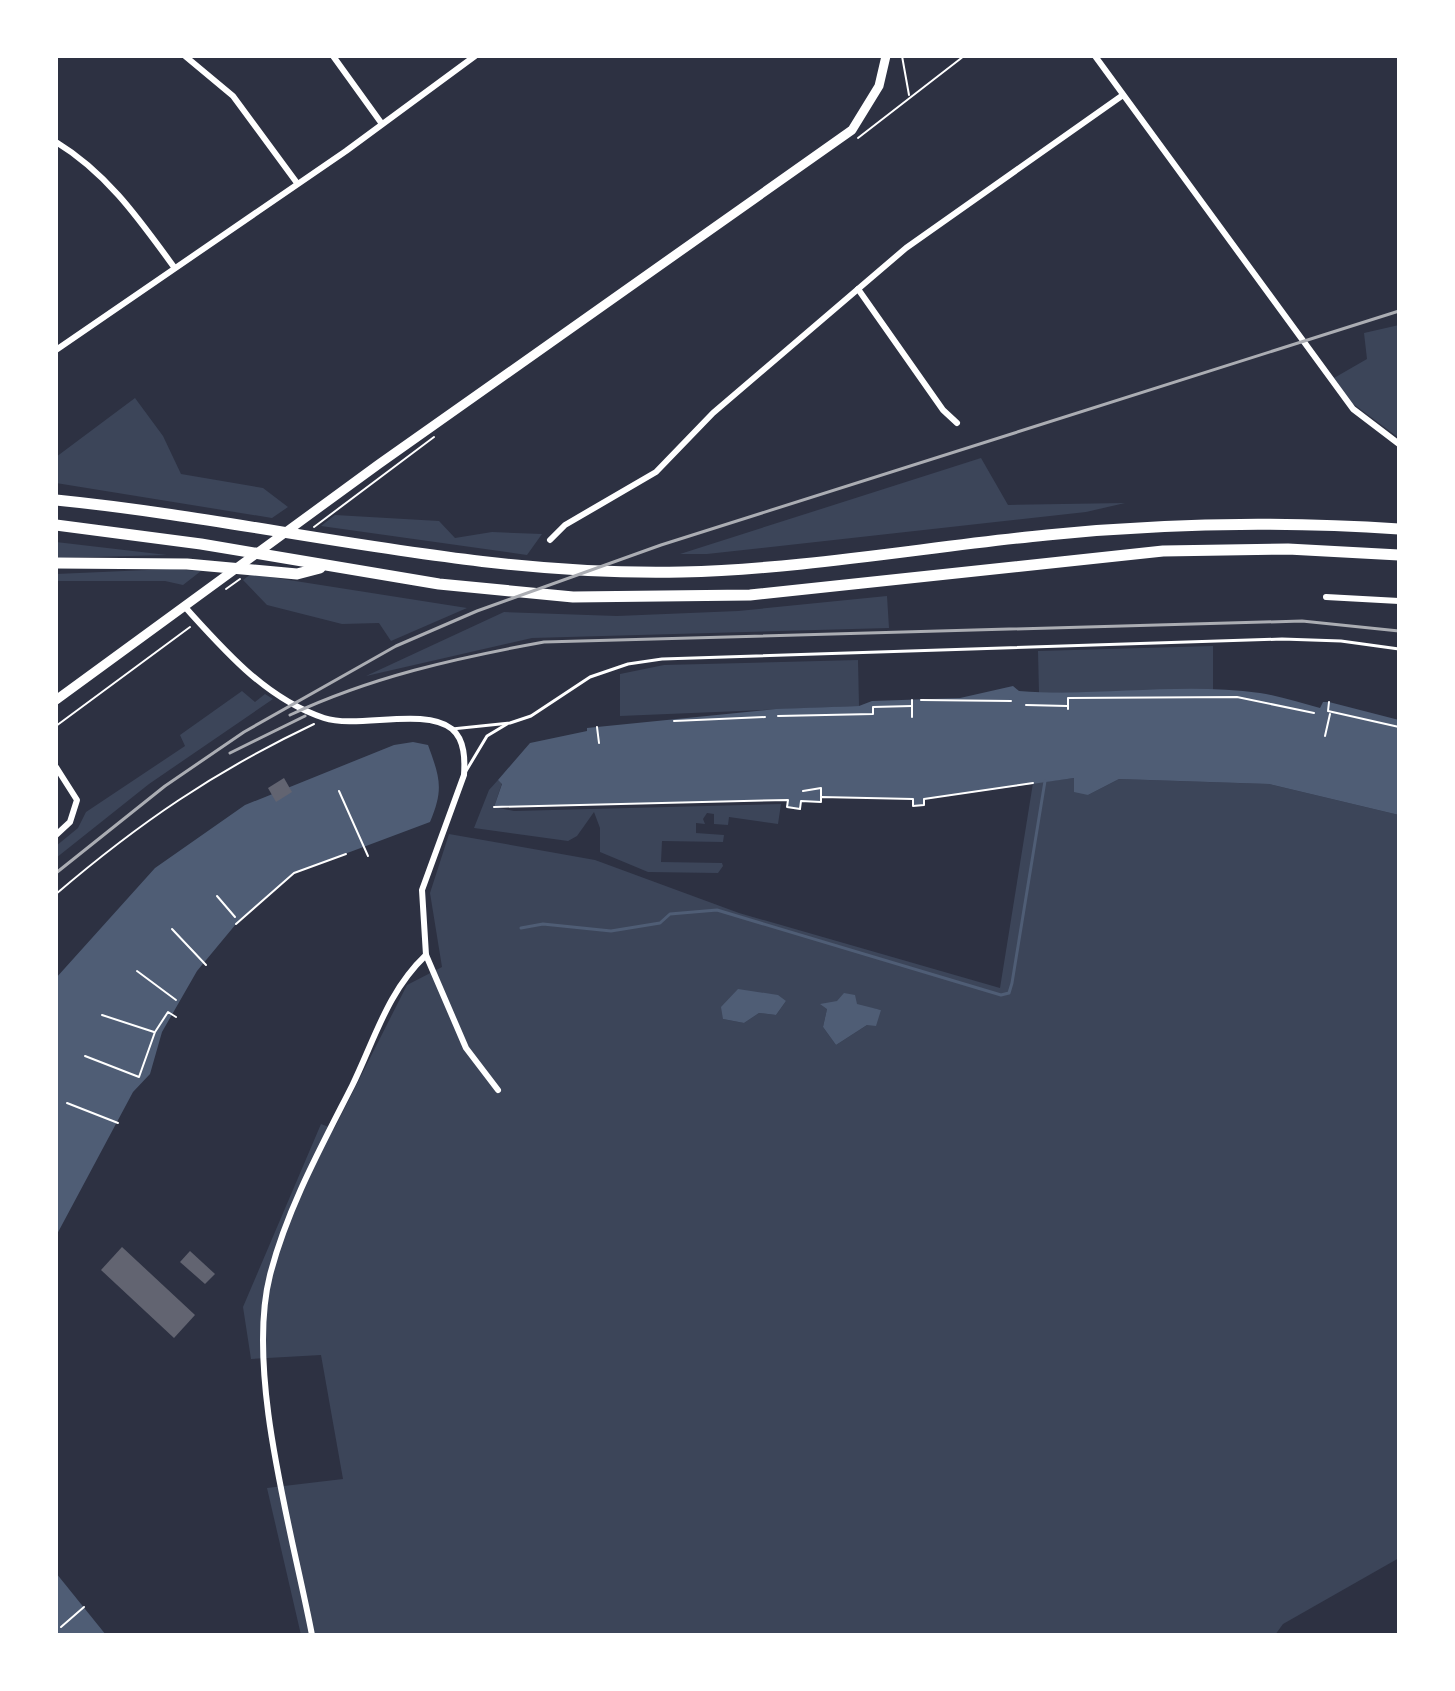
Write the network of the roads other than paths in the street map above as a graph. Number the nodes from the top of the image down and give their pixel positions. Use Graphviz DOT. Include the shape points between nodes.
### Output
graph roads {
  1 [pos="185,56"];
  2 [pos="333,56"];
  3 [pos="475,56"];
  4 [pos="886,56"];
  5 [pos="1095,56"];
  6 [pos="1123,95"];
  7 [pos="382,124"];
  8 [pos="56,142"];
  9 [pos="297,183"];
  10 [pos="174,267"];
  11 [pos="858,289"];
  12 [pos="56,350"];
  13 [pos="957,423"];
  14 [pos="1399,444"];
  15 [pos="56,500"];
  16 [pos="56,525"];
  17 [pos="1399,529"];
  18 [pos="550,540"];
  19 [pos="1399,555"];
  20 [pos="56,563"];
  21 [pos="325,567"];
  22 [pos="1326,597"];
  23 [pos="1399,601"];
  24 [pos="185,607"];
  25 [pos="1399,649"];
  26 [pos="56,700"];
  27 [pos="510,723"];
  28 [pos="452,729"];
  29 [pos="56,767"];
  30 [pos="464,775"];
  31 [pos="56,835"];
  32 [pos="426,955"];
  33 [pos="498,1090"];
  34 [pos="312,1635"];
  1 -- 9 [label="street" via="233,96"];
  2 -- 7 [label="street"];
  3 -- 7 [label="street"];
  4 -- 24 [label="main road" via="879,86 852,130"];
  5 -- 6 [label="street"];
  6 -- 11 [label="street" via="906,248"];
  6 -- 14 [label="street" via="1353,409"];
  7 -- 9 [label="street"];
  8 -- 10 [label="street" via="117,192"];
  9 -- 10 [label="street"];
  10 -- 12 [label="street"];
  11 -- 13 [label="street"];
  11 -- 18 [label="street" via="713,413 656,472 565,525"];
  15 -- 17 [label="highway" via="577,573 843,561 1158,526"];
  16 -- 21 [label="highway"];
  19 -- 21 [label="highway" via="1288,549 1163,551 686,598 515,593"];
  20 -- 21 [label="highway" via="187,564 297,574"];
  22 -- 23 [label="street"];
  24 -- 26 [label="main road"];
  24 -- 28 [label="street" via="242,669 324,718 431,721"];
  25 -- 27 [label="lane" via="1282,639 662,659 590,677 531,716"];
  27 -- 28 [label="lane"];
  27 -- 30 [label="lane" via="487,736"];
  28 -- 30 [label="street" via="462,746"];
  29 -- 31 [label="street" via="77,800 70,822"];
  30 -- 32 [label="street" via="422,890"];
  32 -- 33 [label="street" via="466,1048"];
  32 -- 34 [label="street" via="392,995 306,1176 270,1276 264,1321 267,1416"];
}
